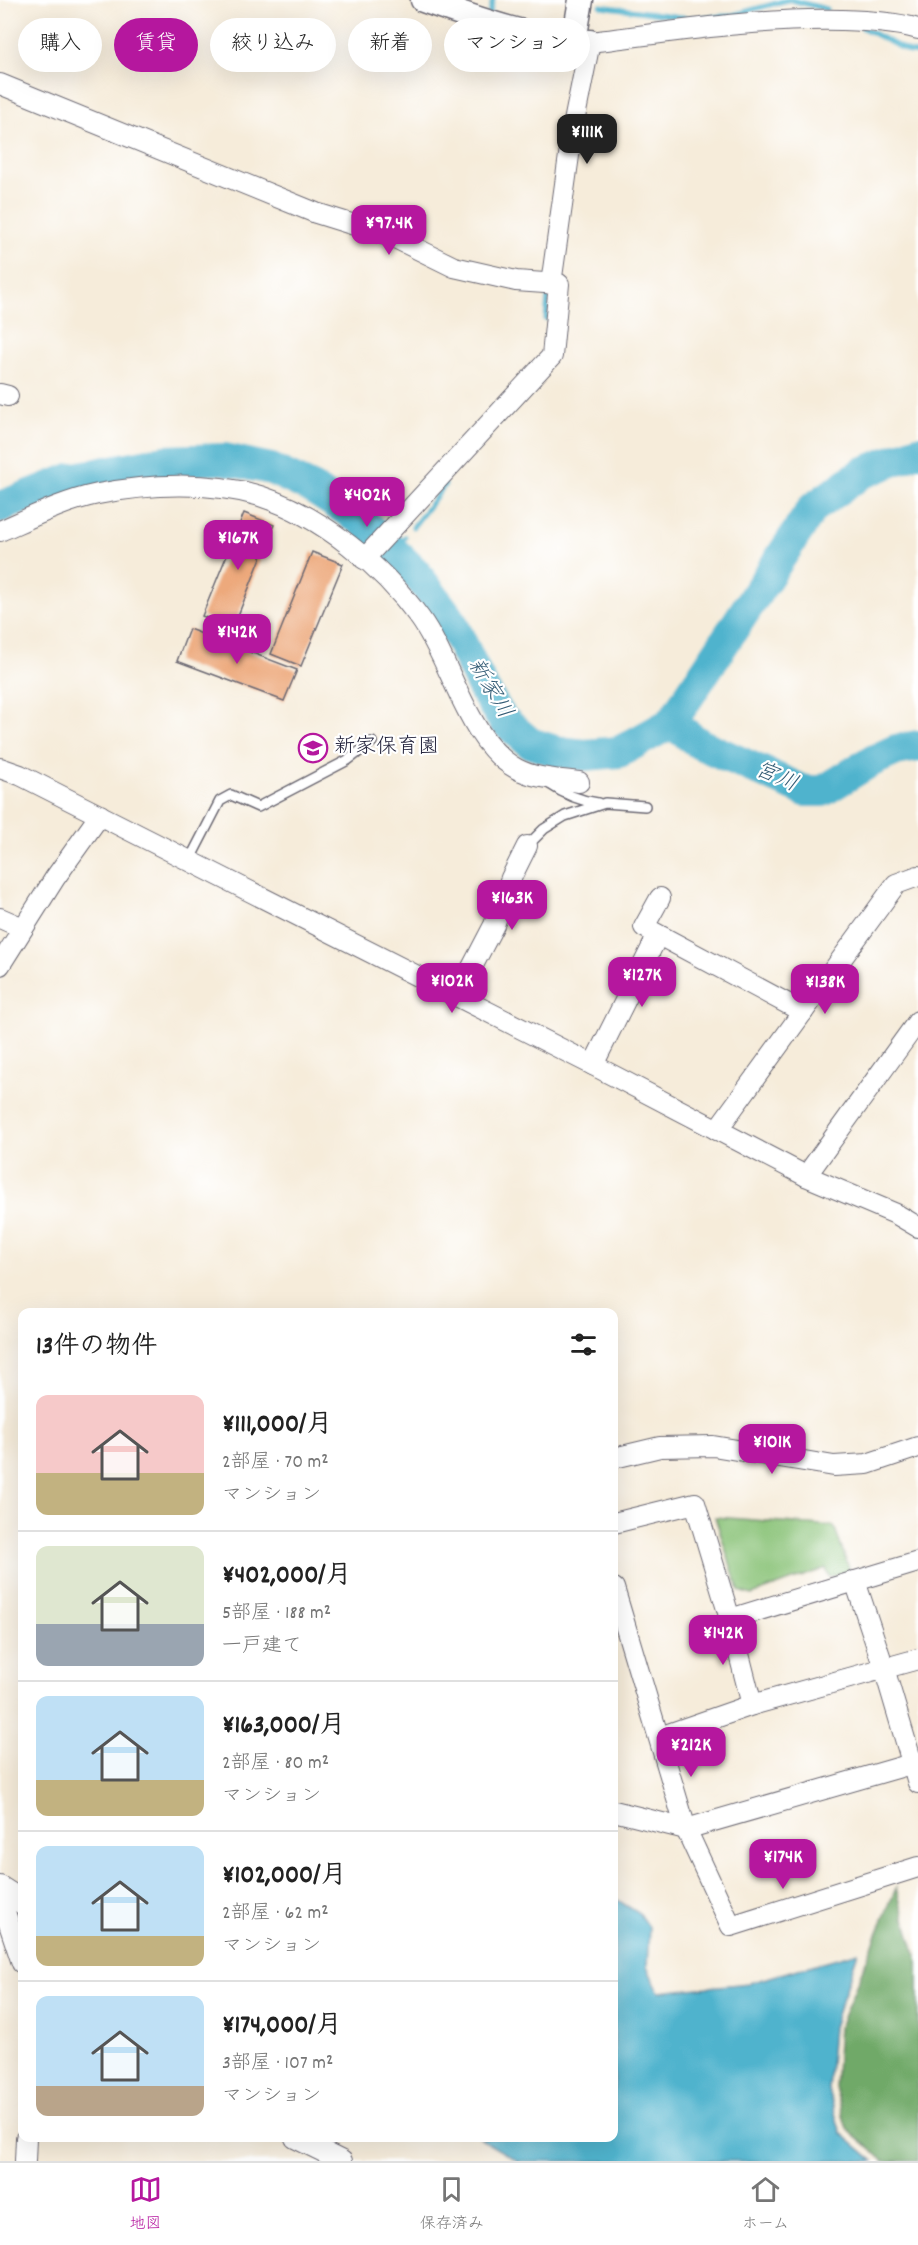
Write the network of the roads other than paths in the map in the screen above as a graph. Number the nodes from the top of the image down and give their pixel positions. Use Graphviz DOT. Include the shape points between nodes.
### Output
graph roads {
  1 [pos="423,0"];
  2 [pos="581,0"];
  3 [pos="477,18"];
  4 [pos="581,18"];
  5 [pos="918,29"];
  6 [pos="590,40"];
  7 [pos="579,72"];
  8 [pos="0,84"];
  9 [pos="551,284"];
  10 [pos="0,531"];
  11 [pos="364,559"];
  12 [pos="372,742"];
  13 [pos="0,768"];
  14 [pos="539,776"];
  15 [pos="579,782"];
  16 [pos="605,803"];
  17 [pos="645,806"];
  18 [pos="100,815"];
  19 [pos="527,846"];
  20 [pos="189,861"];
  21 [pos="918,876"];
  22 [pos="660,898"];
  23 [pos="0,918"];
  24 [pos="23,928"];
  25 [pos="658,935"];
  26 [pos="0,964"];
  27 [pos="457,996"];
  28 [pos="804,1012"];
  29 [pos="918,1021"];
  30 [pos="593,1065"];
  31 [pos="717,1130"];
  32 [pos="806,1176"];
  33 [pos="918,1227"];
  34 [pos="918,1447"];
  35 [pos="618,1457"];
  36 [pos="618,1522"];
  37 [pos="918,1562"];
  38 [pos="855,1581"];
  39 [pos="618,1601"];
  40 [pos="730,1619"];
  41 [pos="918,1659"];
  42 [pos="884,1668"];
  43 [pos="752,1705"];
  44 [pos="660,1737"];
  45 [pos="916,1770"];
  46 [pos="618,1812"];
  47 [pos="686,1829"];
  48 [pos="918,1867"];
  49 [pos="0,1887"];
  50 [pos="0,1897"];
  51 [pos="18,1900"];
  52 [pos="18,1952"];
  53 [pos="26,2142"];
  54 [pos="303,2142"];
  55 [pos="25,2161"];
  56 [pos="342,2161"];
  1 -- 3 [label="street"];
  2 -- 4 [label="street"];
  5 -- 6 [label="street" via="863,21 806,19"];
  7 -- 9 [label="street"];
  8 -- 9 [label="street" via="316,213 393,237 454,267 516,282"];
  9 -- 11 [label="street" via="559,284 552,356"];
  10 -- 11 [label="street" via="97,494 158,487 217,487 260,496 303,515"];
  11 -- 14 [label="street" via="421,619 472,721 497,753 517,769"];
  12 -- 20 [label="lane" via="348,760 258,807 231,795 220,801"];
  13 -- 18 [label="street"];
  14 -- 15 [label="street"];
  14 -- 16 [label="lane" via="564,794 584,802"];
  16 -- 17 [label="lane"];
  16 -- 19 [label="lane" via="565,816"];
  18 -- 20 [label="street"];
  18 -- 24 [label="street"];
  19 -- 27 [label="street" via="494,925"];
  20 -- 27 [label="street"];
  21 -- 28 [label="street" via="896,884"];
  22 -- 25 [label="street" via="644,927"];
  23 -- 24 [label="street"];
  24 -- 26 [label="street"];
  25 -- 28 [label="street"];
  25 -- 30 [label="street"];
  27 -- 30 [label="street"];
  28 -- 31 [label="street"];
  29 -- 32 [label="street"];
  30 -- 31 [label="street"];
  31 -- 32 [label="street"];
  32 -- 33 [label="street"];
  34 -- 35 [label="street" via="867,1464 834,1467 713,1446 660,1446"];
  36 -- 40 [label="street" via="695,1503"];
  37 -- 38 [label="street"];
  38 -- 40 [label="street"];
  38 -- 42 [label="street"];
  39 -- 44 [label="street"];
  40 -- 43 [label="street"];
  41 -- 42 [label="street"];
  42 -- 43 [label="street"];
  42 -- 45 [label="street"];
  43 -- 44 [label="street"];
  44 -- 47 [label="street"];
  45 -- 47 [label="street"];
  46 -- 47 [label="street"];
  47 -- 48 [label="street" via="731,1926"];
  49 -- 51 [label="street"];
  50 -- 52 [label="street"];
  53 -- 55 [label="street"];
  54 -- 56 [label="street"];
}
